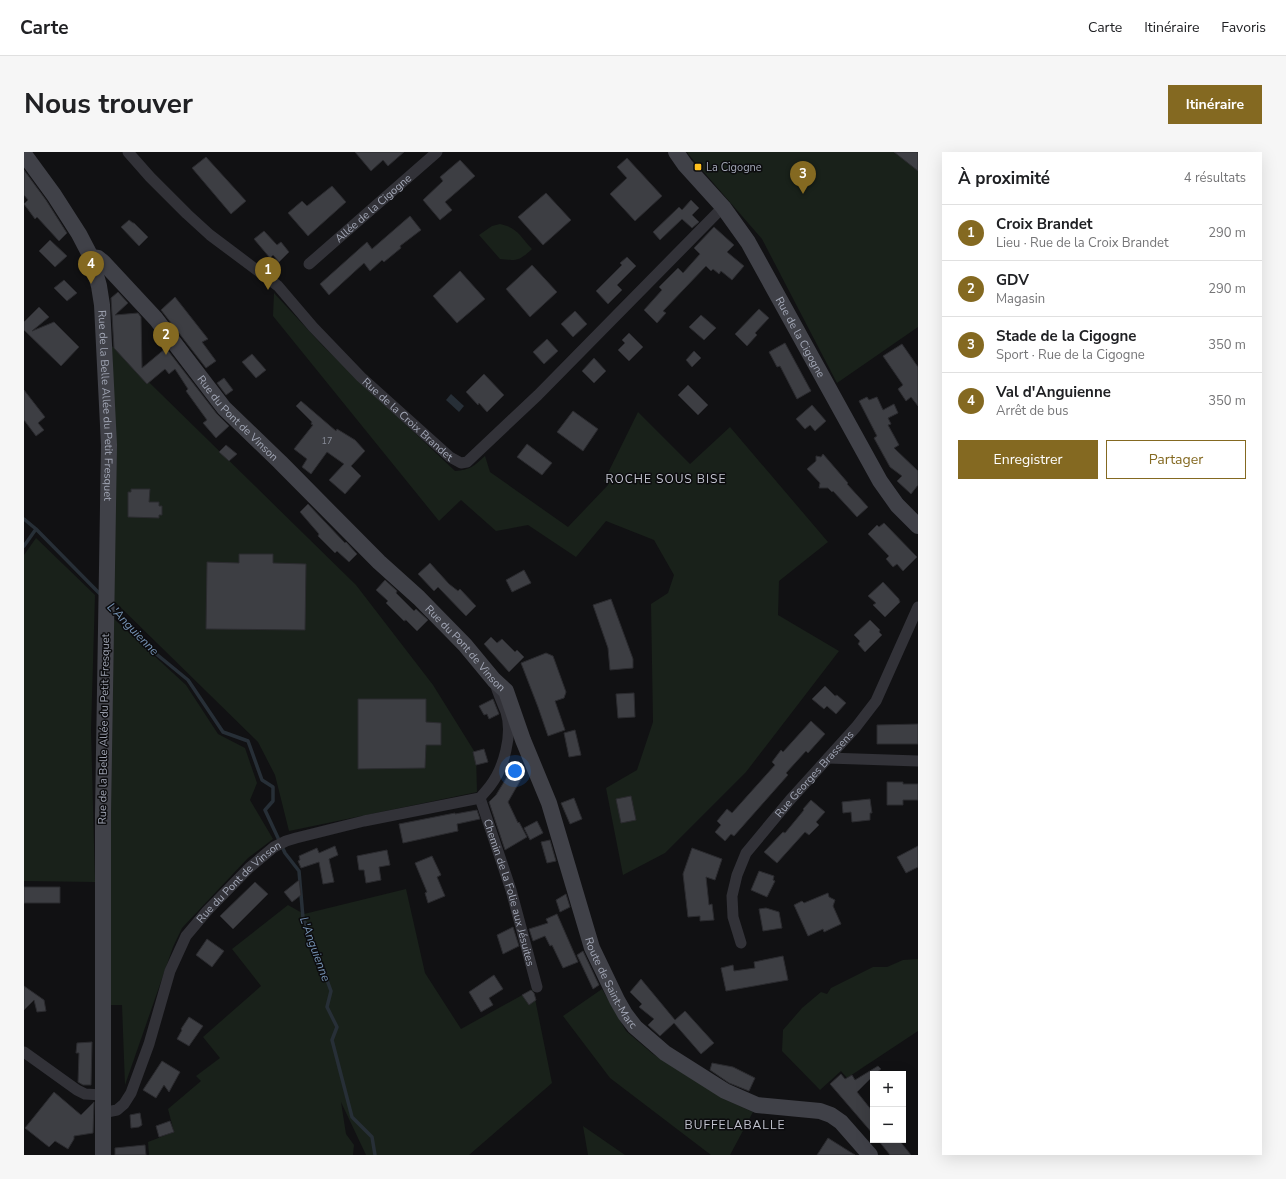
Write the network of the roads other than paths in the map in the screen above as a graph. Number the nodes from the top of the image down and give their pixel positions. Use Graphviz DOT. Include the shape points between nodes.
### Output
graph roads {
  1 [pos="128,152"];
  2 [pos="437,152"];
  3 [pos="676,152"];
  4 [pos="24,154"];
  5 [pos="723,207"];
  6 [pos="90,257"];
  7 [pos="309,264"];
  8 [pos="918,526"];
  9 [pos="918,607"];
  10 [pos="494,680"];
  11 [pos="828,758"];
  12 [pos="918,761"];
  13 [pos="480,798"];
  14 [pos="741,943"];
  15 [pos="537,987"];
  16 [pos="24,1052"];
  17 [pos="102,1096"];
  18 [pos="102,1113"];
  19 [pos="103,1155"];
  20 [pos="870,1155"];
  1 -- 5 [label="street, Rue de la Croix Brandet" via="187,214 210,235 278,286 313,328 361,376 450,457 461,463 467,462 538,395"];
  2 -- 7 [label="street, Allée de la Cigogne"];
  3 -- 5 [label="street, Rue de la Cigogne"];
  4 -- 6 [label="street, Rue de la Belle Allée du Petit Fresquet" via="79,234"];
  5 -- 8 [label="street, Rue de la Cigogne" via="748,242 880,481 897,505"];
  6 -- 10 [label="street, Rue du Pont de Vinson" via="104,262 156,319 224,408 379,562 419,598 465,645"];
  6 -- 17 [label="street, Rue de la Belle Allée du Petit Fresquet" via="102,305 108,445"];
  9 -- 11 [label="street, Rue Georges Brassens" via="876,701"];
  10 -- 13 [label="street, Rue du Pont de Vinson" via="506,713 508,738 503,762 491,785"];
  10 -- 20 [label="street, Route de Saint-Marc" via="506,690 548,803 592,948 625,1014 665,1053 726,1091 757,1105 820,1111 831,1115 841,1122"];
  11 -- 12 [label="street"];
  11 -- 14 [label="street, Rue Georges Brassens" via="746,853 732,896 733,917"];
  13 -- 15 [label="street, Chemin de la Folie aux Jésuites" via="511,890"];
  13 -- 18 [label="street, Rue du Pont de Vinson" via="364,822 286,841 274,847 249,868 186,936 170,971 149,1044 131,1093 117,1110"];
  16 -- 17 [label="street" via="77,1090 85,1094"];
  17 -- 18 [label="street, Rue de la Belle Allée du Petit Fresquet"];
  18 -- 19 [label="street, Rue de la Belle Allée du Petit Fresquet"];
}
